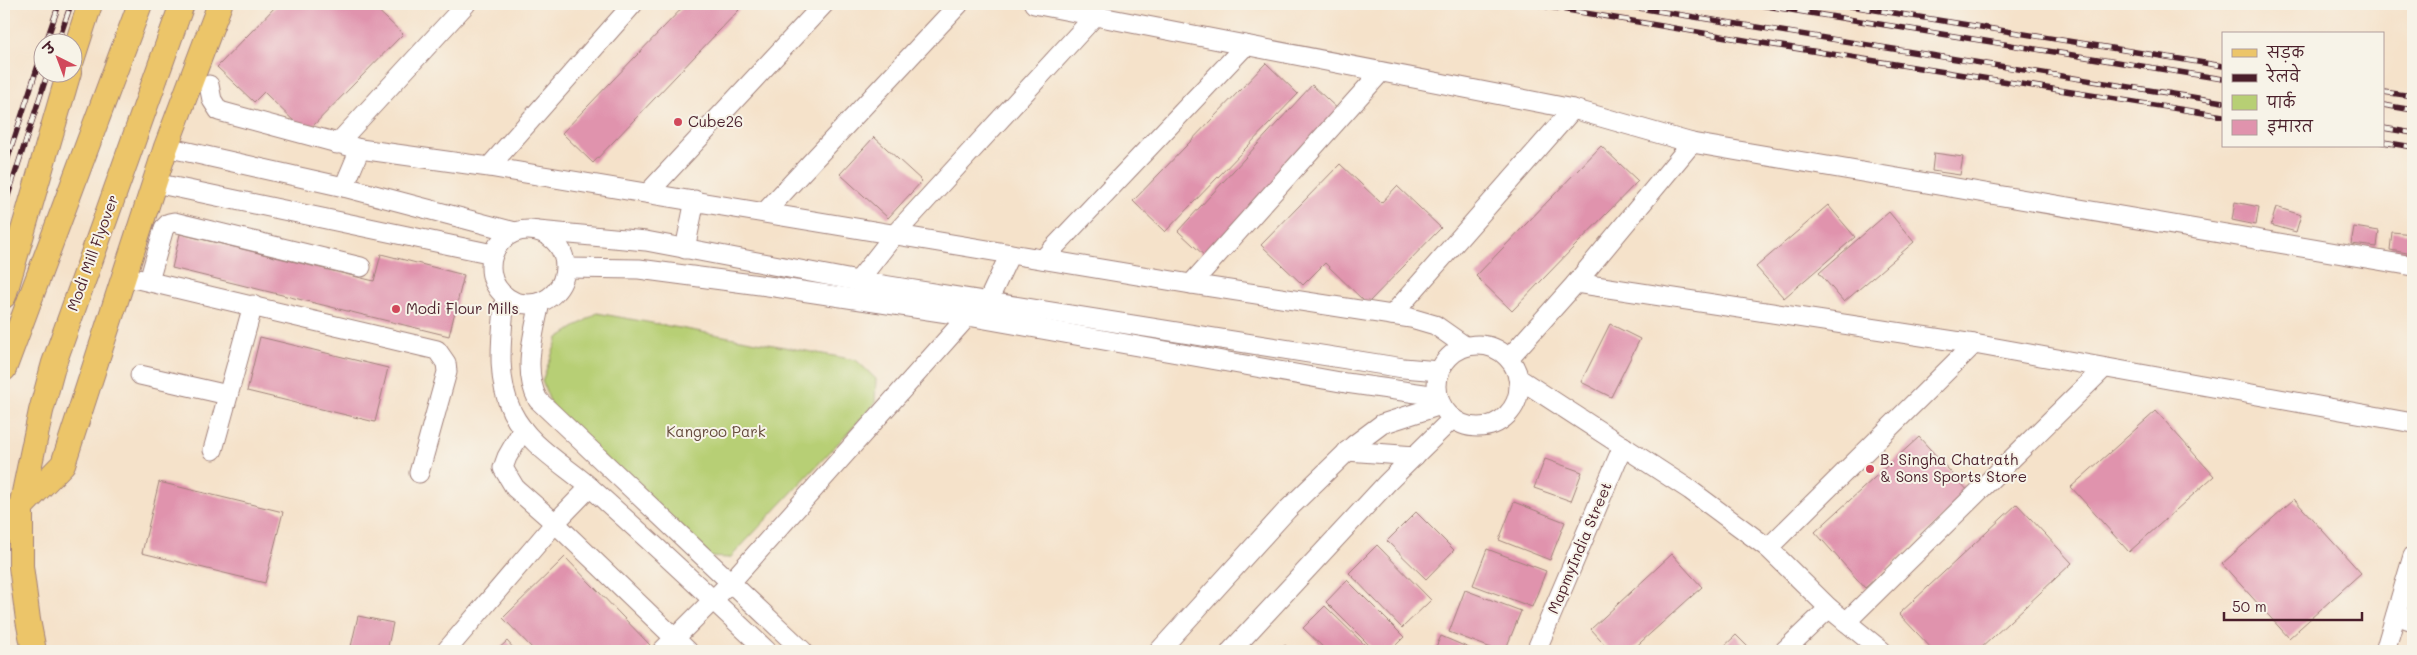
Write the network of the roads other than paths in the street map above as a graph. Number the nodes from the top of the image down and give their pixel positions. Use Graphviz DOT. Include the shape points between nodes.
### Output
graph roads {
  1 [pos="90,4"];
  2 [pos="140,4"];
  3 [pos="182,4"];
  4 [pos="220,4"];
  5 [pos="466,4"];
  6 [pos="633,4"];
  7 [pos="824,4"];
  8 [pos="959,4"];
  9 [pos="1034,4"];
  10 [pos="1095,16"];
  11 [pos="81,32"];
  12 [pos="1246,45"];
  13 [pos="1381,72"];
  14 [pos="66,82"];
  15 [pos="209,85"];
  16 [pos="1573,109"];
  17 [pos="1692,143"];
  18 [pos="337,144"];
  19 [pos="166,147"];
  20 [pos="360,149"];
  21 [pos="489,166"];
  22 [pos="155,183"];
  23 [pos="344,187"];
  24 [pos="648,193"];
  25 [pos="695,200"];
  26 [pos="766,211"];
  27 [pos="538,231"];
  28 [pos="515,232"];
  29 [pos="895,234"];
  30 [pos="646,242"];
  31 [pos="685,249"];
  32 [pos="493,254"];
  33 [pos="1010,254"];
  34 [pos="1043,259"];
  35 [pos="2413,266"];
  36 [pos="361,267"];
  37 [pos="566,268"];
  38 [pos="639,269"];
  39 [pos="125,276"];
  40 [pos="150,281"];
  41 [pos="858,281"];
  42 [pos="1576,282"];
  43 [pos="1191,284"];
  44 [pos="4,296"];
  45 [pos="505,296"];
  46 [pos="988,301"];
  47 [pos="540,302"];
  48 [pos="252,305"];
  49 [pos="1392,315"];
  50 [pos="968,316"];
  51 [pos="501,344"];
  52 [pos="1974,344"];
  53 [pos="1466,346"];
  54 [pos="531,352"];
  55 [pos="8,358"];
  56 [pos="1509,358"];
  57 [pos="2103,369"];
  58 [pos="1439,371"];
  59 [pos="140,376"];
  60 [pos="1518,378"];
  61 [pos="228,395"];
  62 [pos="1444,406"];
  63 [pos="2413,423"];
  64 [pos="523,429"];
  65 [pos="1623,446"];
  66 [pos="213,450"];
  67 [pos="1347,451"];
  68 [pos="1415,456"];
  69 [pos="418,472"];
  70 [pos="590,487"];
  71 [pos="21,507"];
  72 [pos="555,523"];
  73 [pos="1768,548"];
  74 [pos="2413,556"];
  75 [pos="730,583"];
  76 [pos="713,600"];
  77 [pos="1829,608"];
  78 [pos="2405,618"];
  79 [pos="1846,622"];
  80 [pos="675,647"];
  81 [pos="34,651"];
  82 [pos="446,651"];
  83 [pos="767,651"];
  84 [pos="803,651"];
  85 [pos="1158,651"];
  86 [pos="1231,651"];
  87 [pos="1536,651"];
  88 [pos="1784,651"];
  89 [pos="1882,651"];
  90 [pos="2385,651"];
  1 -- 11 [label="main road"];
  2 -- 55 [label="main road"];
  3 -- 71 [label="main road, Modi Mill Flyover" via="54,363"];
  4 -- 19 [label="main road"];
  5 -- 18 [label="street"];
  6 -- 21 [label="street"];
  7 -- 24 [label="street"];
  8 -- 26 [label="street"];
  9 -- 10 [label="street"];
  10 -- 12 [label="street"];
  10 -- 29 [label="street"];
  12 -- 13 [label="street"];
  12 -- 34 [label="street"];
  13 -- 16 [label="street"];
  13 -- 43 [label="street"];
  14 -- 44 [label="main road"];
  15 -- 18 [label="street" via="212,100 219,110"];
  16 -- 17 [label="street"];
  16 -- 49 [label="street"];
  17 -- 35 [label="street"];
  17 -- 42 [label="street"];
  18 -- 20 [label="street"];
  19 -- 22 [label="main road"];
  19 -- 23 [label="street"];
  20 -- 21 [label="street"];
  20 -- 23 [label="street"];
  21 -- 24 [label="street"];
  22 -- 32 [label="street"];
  22 -- 39 [label="main road"];
  23 -- 28 [label="street"];
  24 -- 25 [label="street"];
  25 -- 26 [label="street"];
  25 -- 31 [label="street"];
  26 -- 29 [label="street"];
  27 -- 28 [label="street"];
  27 -- 30 [label="street"];
  27 -- 37 [label="street" via="557,244"];
  28 -- 32 [label="street"];
  29 -- 33 [label="street"];
  29 -- 41 [label="street"];
  30 -- 31 [label="street"];
  30 -- 38 [label="street"];
  31 -- 41 [label="street"];
  32 -- 45 [label="street" via="492,276"];
  33 -- 34 [label="street"];
  33 -- 46 [label="street"];
  34 -- 43 [label="street"];
  36 -- 40 [label="street" via="174,222 164,228"];
  37 -- 38 [label="street"];
  37 -- 47 [label="street" via="564,280 557,291"];
  38 -- 50 [label="street"];
  39 -- 40 [label="street"];
  39 -- 71 [label="main road" via="64,464"];
  40 -- 48 [label="street"];
  41 -- 46 [label="street"];
  42 -- 52 [label="street"];
  42 -- 56 [label="street"];
  43 -- 49 [label="street"];
  45 -- 47 [label="street" via="525,304"];
  45 -- 51 [label="street"];
  46 -- 58 [label="street" via="1403,368"];
  47 -- 54 [label="street"];
  48 -- 61 [label="street"];
  48 -- 69 [label="street" via="437,350 446,363 447,372"];
  49 -- 53 [label="street" via="1424,321"];
  50 -- 62 [label="street" via="1336,381"];
  50 -- 75 [label="street"];
  51 -- 54 [label="street"];
  51 -- 64 [label="street" via="506,396"];
  52 -- 57 [label="street"];
  52 -- 73 [label="street"];
  53 -- 56 [label="street" via="1490,346"];
  53 -- 58 [label="street" via="1448,356"];
  54 -- 75 [label="street" via="530,379 538,400"];
  56 -- 60 [label="street"];
  57 -- 63 [label="street"];
  57 -- 79 [label="street"];
  58 -- 62 [label="street" via="1436,387"];
  59 -- 61 [label="street"];
  60 -- 62 [label="street" via="1516,401 1503,418 1482,427 1470,426"];
  60 -- 65 [label="street"];
  61 -- 66 [label="street"];
  62 -- 67 [label="street" via="1382,424"];
  62 -- 68 [label="street"];
  64 -- 70 [label="street"];
  64 -- 72 [label="street" via="503,468 515,488"];
  65 -- 73 [label="street" via="1690,490"];
  65 -- 87 [label="street, MapmyIndia Street"];
  67 -- 68 [label="street"];
  67 -- 85 [label="street" via="1287,510"];
  68 -- 86 [label="street"];
  70 -- 72 [label="street"];
  70 -- 76 [label="street"];
  71 -- 81 [label="main road, Modi Mill Flyover" via="21,566"];
  72 -- 80 [label="street"];
  72 -- 82 [label="street"];
  73 -- 77 [label="street"];
  74 -- 78 [label="street"];
  75 -- 76 [label="street"];
  75 -- 84 [label="street"];
  76 -- 80 [label="street"];
  76 -- 83 [label="street"];
  77 -- 79 [label="street"];
  77 -- 88 [label="street"];
  78 -- 90 [label="street"];
  79 -- 89 [label="street"];
}
